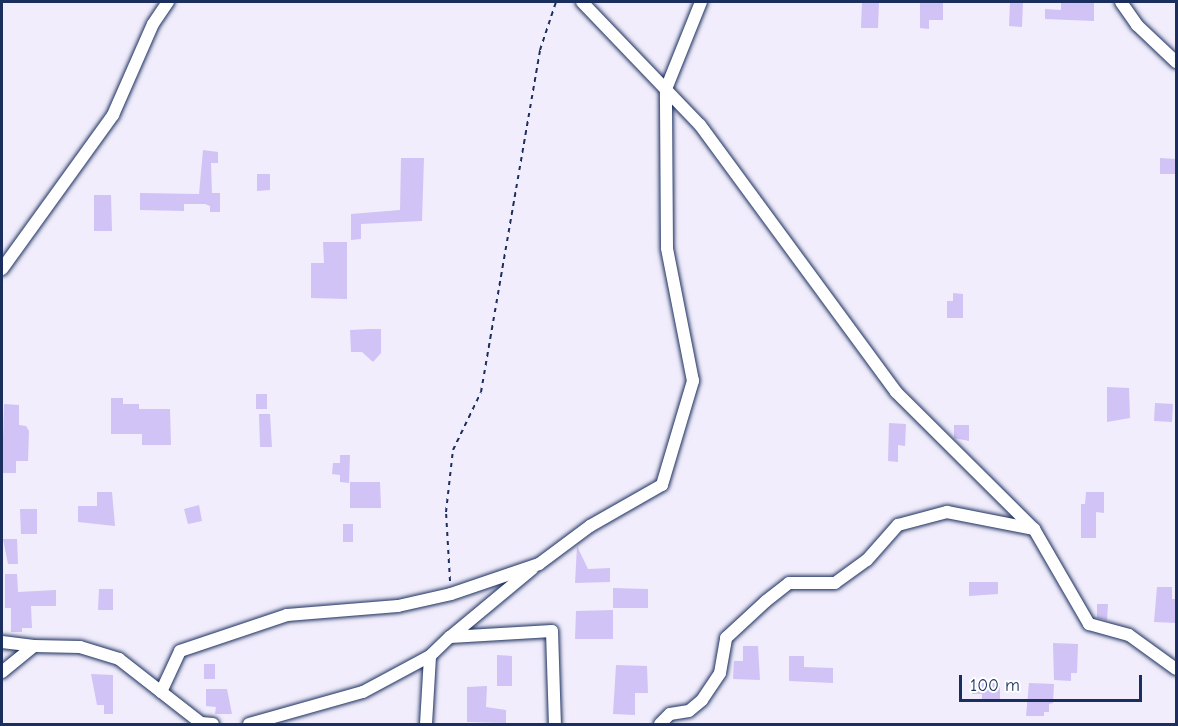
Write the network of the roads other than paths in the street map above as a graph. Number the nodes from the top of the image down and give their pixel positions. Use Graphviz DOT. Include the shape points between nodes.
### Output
graph roads {
  1 [pos="168,2"];
  2 [pos="582,2"];
  3 [pos="700,2"];
  4 [pos="1121,2"];
  5 [pos="1176,62"];
  6 [pos="666,89"];
  7 [pos="2,269"];
  8 [pos="1034,529"];
  9 [pos="539,564"];
  10 [pos="450,638"];
  11 [pos="2,642"];
  12 [pos="34,646"];
  13 [pos="430,656"];
  14 [pos="1176,669"];
  15 [pos="2,672"];
  16 [pos="161,692"];
  17 [pos="274,722"];
  18 [pos="213,724"];
  19 [pos="249,724"];
  20 [pos="426,724"];
  21 [pos="555,724"];
  22 [pos="660,724"];
  1 -- 7 [label="street" via="153,24 113,115"];
  2 -- 6 [label="street"];
  3 -- 6 [label="street"];
  4 -- 5 [label="street" via="1137,25"];
  6 -- 8 [label="street" via="700,125 896,392"];
  6 -- 9 [label="street" via="667,248 693,381 662,485 590,526"];
  8 -- 14 [label="street" via="1089,624 1129,635"];
  8 -- 22 [label="street" via="947,512 898,525 867,560 834,583 789,583 766,601 726,638 720,673 702,700 689,711 670,714"];
  9 -- 10 [label="street"];
  9 -- 16 [label="street" via="451,594 398,606 287,615 180,651"];
  10 -- 13 [label="street"];
  10 -- 21 [label="street" via="552,631"];
  11 -- 12 [label="street"];
  12 -- 15 [label="street"];
  12 -- 16 [label="street" via="80,647 119,659"];
  13 -- 17 [label="street" via="363,692"];
  13 -- 20 [label="street"];
  16 -- 18 [label="street" via="201,723"];
  17 -- 19 [label="street"];
}
